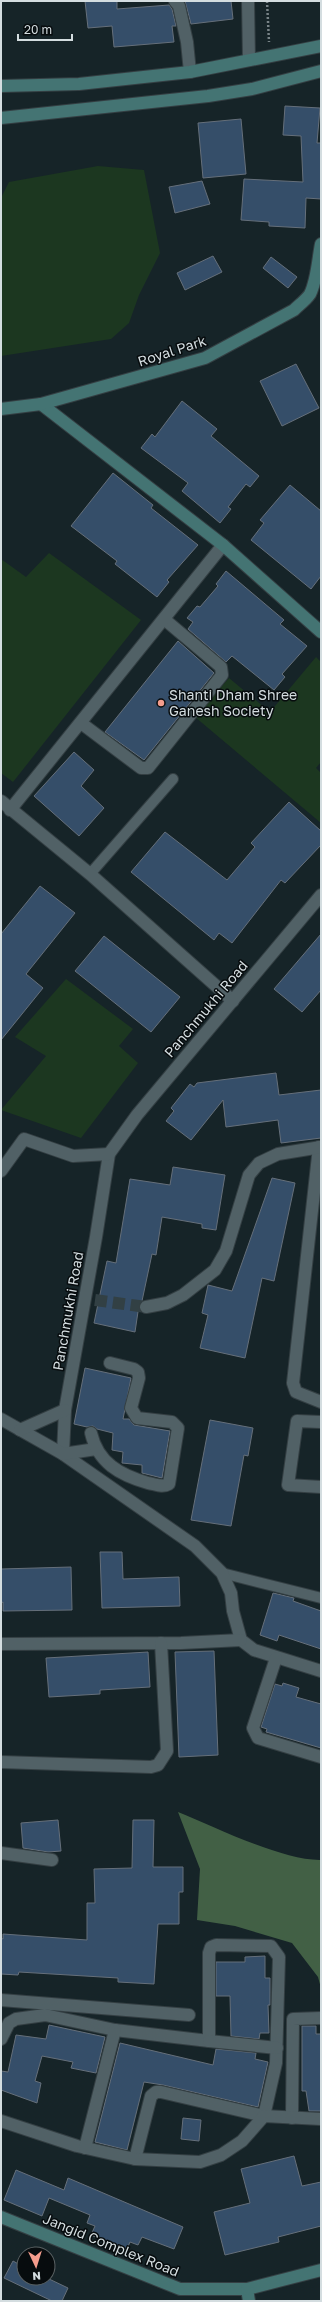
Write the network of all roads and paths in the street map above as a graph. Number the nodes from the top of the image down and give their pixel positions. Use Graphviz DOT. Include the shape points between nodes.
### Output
graph roads {
  1 [pos="175,1"];
  2 [pos="248,1"];
  3 [pos="268,1"];
  4 [pos="321,46"];
  5 [pos="269,56"];
  6 [pos="249,60"];
  7 [pos="321,71"];
  8 [pos="190,72"];
  9 [pos="1,86"];
  10 [pos="1,118"];
  11 [pos="321,244"];
  12 [pos="41,404"];
  13 [pos="1,409"];
  14 [pos="223,545"];
  15 [pos="164,619"];
  16 [pos="321,632"];
  17 [pos="81,723"];
  18 [pos="173,779"];
  19 [pos="1,801"];
  20 [pos="10,810"];
  21 [pos="90,874"];
  22 [pos="321,895"];
  23 [pos="233,1001"];
  24 [pos="320,1147"];
  25 [pos="108,1154"];
  26 [pos="1,1171"];
  27 [pos="146,1307"];
  28 [pos="110,1363"];
  29 [pos="321,1402"];
  30 [pos="65,1410"];
  31 [pos="1,1419"];
  32 [pos="321,1422"];
  33 [pos="20,1430"];
  34 [pos="91,1433"];
  35 [pos="96,1449"];
  36 [pos="64,1454"];
  37 [pos="321,1487"];
  38 [pos="222,1573"];
  39 [pos="321,1598"];
  40 [pos="241,1640"];
  41 [pos="161,1643"];
  42 [pos="1,1644"];
  43 [pos="276,1658"];
  44 [pos="321,1671"];
  45 [pos="321,1757"];
  46 [pos="1,1762"];
  47 [pos="1,1853"];
  48 [pos="52,1860"];
  49 [pos="1,2000"];
  50 [pos="188,2015"];
  51 [pos="321,2018"];
  52 [pos="114,2030"];
  53 [pos="1,2039"];
  54 [pos="209,2041"];
  55 [pos="277,2048"];
  56 [pos="264,2116"];
  57 [pos="292,2118"];
  58 [pos="321,2119"];
  59 [pos="1,2122"];
  60 [pos="85,2148"];
  61 [pos="135,2159"];
  62 [pos="1,2217"];
  63 [pos="321,2270"];
  64 [pos="248,2295"];
  1 -- 8 [label="street" via="179,6 187,42"];
  2 -- 6 [label="street"];
  3 -- 5 [label="path"];
  4 -- 5 [label="street"];
  5 -- 6 [label="street"];
  6 -- 8 [label="street"];
  7 -- 10 [label="street" via="252,89 208,96"];
  8 -- 9 [label="street" via="79,84"];
  11 -- 12 [label="street, Royal Park" via="310,294 294,310 205,358"];
  12 -- 13 [label="street, Royal Park"];
  12 -- 14 [label="street"];
  14 -- 15 [label="street"];
  14 -- 16 [label="street"];
  15 -- 17 [label="street"];
  15 -- 17 [label="street" via="221,666 222,675 148,768 141,768"];
  17 -- 20 [label="street"];
  18 -- 21 [label="lane"];
  19 -- 20 [label="street"];
  20 -- 21 [label="street"];
  21 -- 23 [label="street"];
  22 -- 23 [label="street, Panchmukhi Road"];
  23 -- 25 [label="street, Panchmukhi Road" via="137,1115"];
  24 -- 27 [label="street" via="278,1154 258,1163 250,1175 226,1252 215,1270 183,1295 167,1303"];
  24 -- 29 [label="street" via="293,1383 296,1392"];
  25 -- 26 [label="street" via="73,1156 24,1139"];
  25 -- 30 [label="street, Panchmukhi Road" via="91,1299"];
  28 -- 35 [label="street" via="138,1372 139,1378 131,1408 137,1418 172,1422 178,1428 170,1481 161,1486 128,1477 108,1464"];
  30 -- 33 [label="street"];
  30 -- 36 [label="street, Panchmukhi Road"];
  31 -- 33 [label="street"];
  32 -- 37 [label="street" via="297,1421 288,1485"];
  33 -- 36 [label="street"];
  34 -- 35 [label="street"];
  35 -- 36 [label="street"];
  36 -- 38 [label="street" via="195,1546"];
  38 -- 39 [label="lane"];
  38 -- 40 [label="street" via="231,1593 232,1611"];
  40 -- 41 [label="street"];
  40 -- 43 [label="street" via="254,1650"];
  41 -- 42 [label="street"];
  41 -- 46 [label="street" via="167,1751 158,1765 151,1767"];
  43 -- 44 [label="street"];
  43 -- 45 [label="street" via="254,1732 258,1738"];
  47 -- 48 [label="street"];
  49 -- 50 [label="street"];
  51 -- 57 [label="street" via="293,2019"];
  52 -- 53 [label="street" via="45,2015 16,2019 9,2023"];
  52 -- 54 [label="street"];
  52 -- 60 [label="street"];
  54 -- 55 [label="street"];
  54 -- 55 [label="street" via="211,1947 265,1946 276,1950 279,1957"];
  55 -- 56 [label="street"];
  56 -- 57 [label="street"];
  56 -- 61 [label="street" via="242,2141 221,2155 200,2162"];
  56 -- 61 [label="street" via="156,2092 151,2096"];
  57 -- 58 [label="street"];
  59 -- 60 [label="street"];
  60 -- 61 [label="street"];
  62 -- 64 [label="street, Jangid Complex Road" via="180,2289"];
  63 -- 64 [label="street, Jangid Complex Road"];
}
